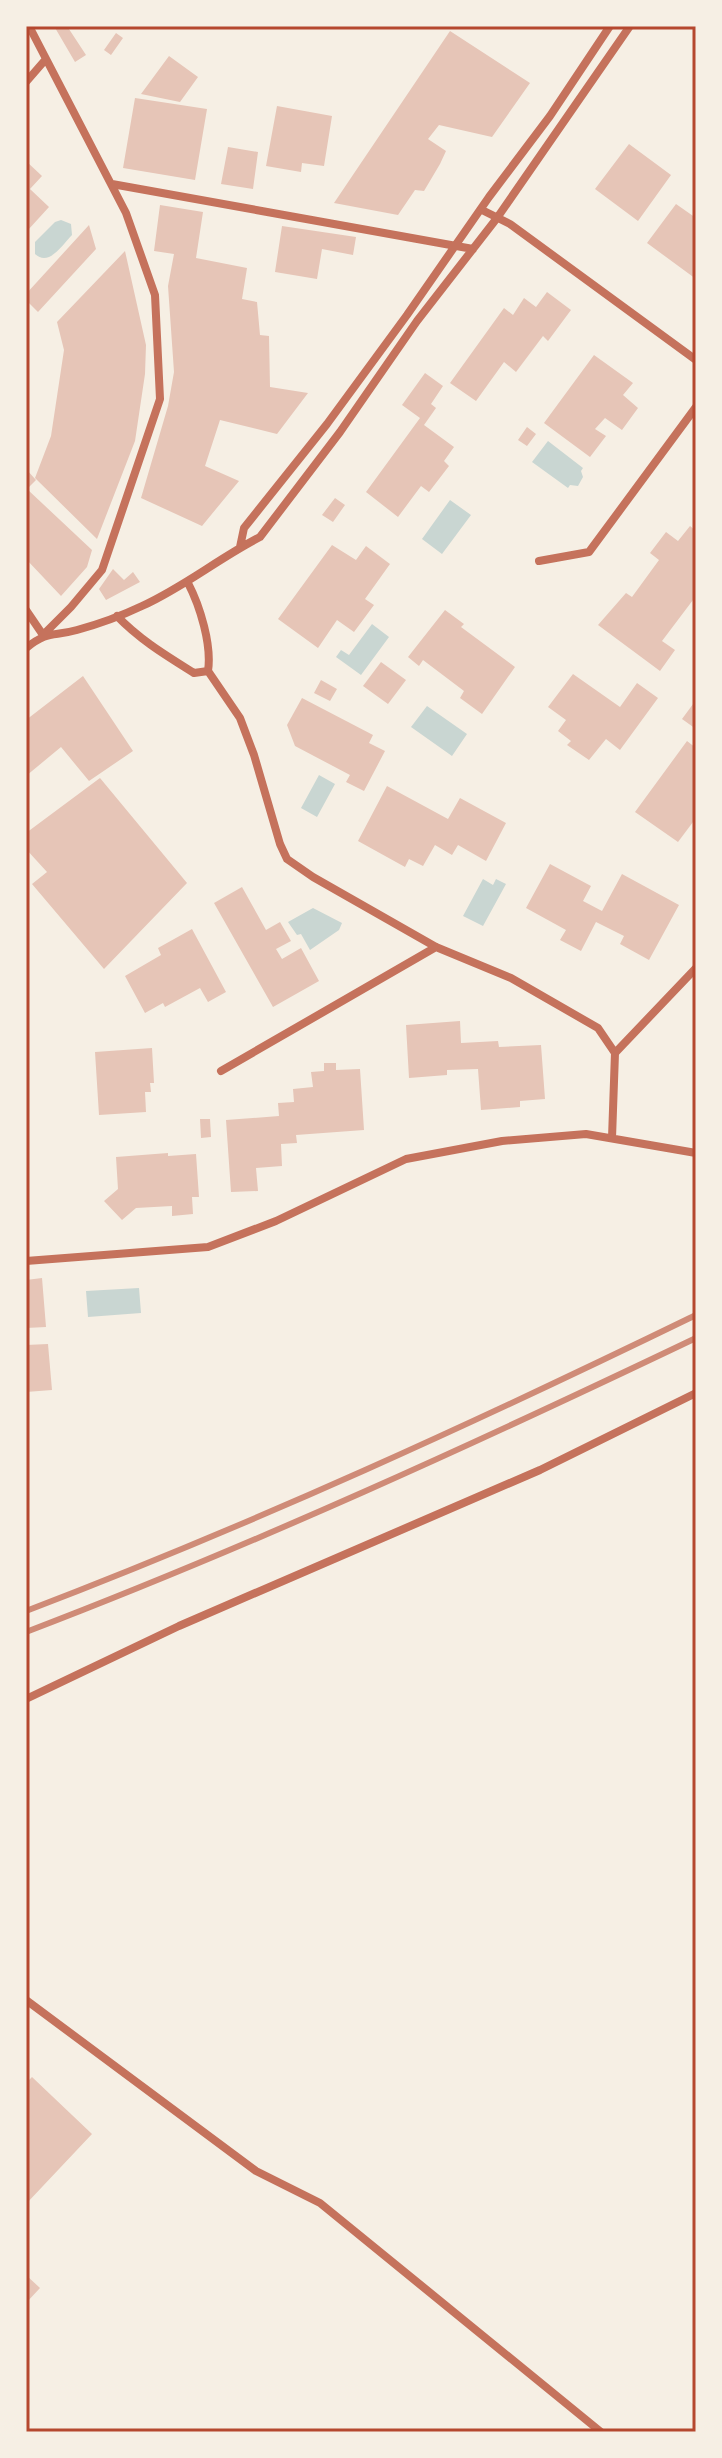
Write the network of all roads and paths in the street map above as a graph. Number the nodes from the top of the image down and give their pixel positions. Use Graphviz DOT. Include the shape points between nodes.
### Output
graph roads {
  1 [pos="29,26"];
  2 [pos="610,26"];
  3 [pos="630,26"];
  4 [pos="46,59"];
  5 [pos="26,82"];
  6 [pos="112,184"];
  7 [pos="482,210"];
  8 [pos="497,218"];
  9 [pos="456,245"];
  10 [pos="473,249"];
  11 [pos="696,360"];
  12 [pos="696,407"];
  13 [pos="240,547"];
  14 [pos="539,561"];
  15 [pos="188,583"];
  16 [pos="26,610"];
  17 [pos="117,616"];
  18 [pos="43,635"];
  19 [pos="26,648"];
  20 [pos="208,671"];
  21 [pos="436,947"];
  22 [pos="696,968"];
  23 [pos="615,1053"];
  24 [pos="221,1071"];
  25 [pos="612,1138"];
  26 [pos="696,1153"];
  27 [pos="26,1261"];
  28 [pos="696,1393"];
  29 [pos="26,1699"];
  30 [pos="26,2000"];
  31 [pos="601,2432"];
  1 -- 4 [label="street"];
  2 -- 7 [label="street"];
  3 -- 8 [label="street"];
  4 -- 5 [label="street"];
  4 -- 6 [label="street"];
  6 -- 9 [label="street"];
  6 -- 18 [label="street" via="155,295 160,399 102,570"];
  7 -- 8 [label="street"];
  7 -- 9 [label="street"];
  8 -- 10 [label="street"];
  8 -- 11 [label="street"];
  9 -- 10 [label="street"];
  9 -- 13 [label="street" via="327,424 244,528"];
  10 -- 13 [label="street" via="260,537"];
  12 -- 14 [label="street" via="589,552"];
  13 -- 15 [label="street"];
  15 -- 17 [label="street"];
  15 -- 20 [label="street" via="198,601 210,656"];
  16 -- 18 [label="street"];
  17 -- 18 [label="street" via="76,631"];
  17 -- 20 [label="street" via="150,646 194,673"];
  18 -- 19 [label="street"];
  20 -- 21 [label="street" via="240,718 287,859"];
  21 -- 23 [label="street" via="511,978 598,1028"];
  21 -- 24 [label="street"];
  22 -- 23 [label="street"];
  23 -- 25 [label="street"];
  25 -- 26 [label="street"];
  25 -- 27 [label="street" via="586,1134 502,1141 406,1159 208,1247"];
  28 -- 29 [label="street" via="540,1470 179,1626"];
  30 -- 31 [label="street" via="256,2171 320,2203"];
}
